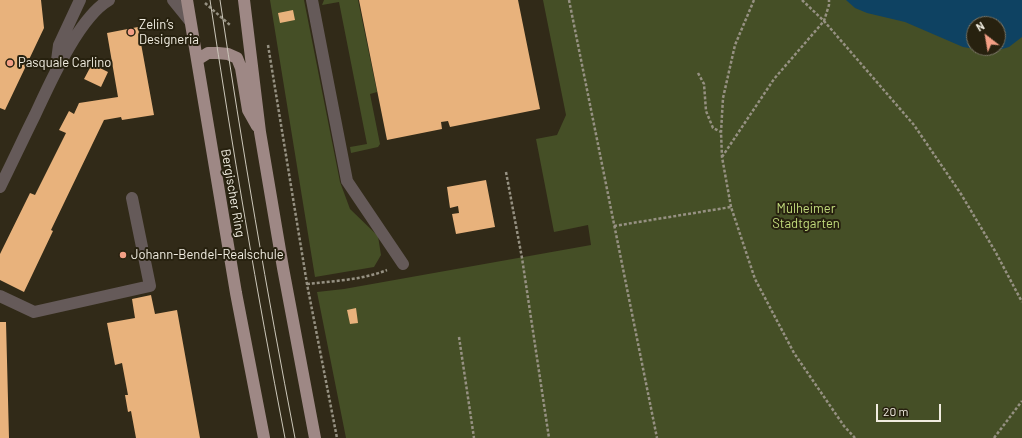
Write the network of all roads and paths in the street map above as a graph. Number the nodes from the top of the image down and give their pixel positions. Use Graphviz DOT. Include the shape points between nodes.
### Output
graph roads {
  1 [pos="80,0"];
  2 [pos="109,0"];
  3 [pos="173,0"];
  4 [pos="187,0"];
  5 [pos="244,0"];
  6 [pos="312,0"];
  7 [pos="569,0"];
  8 [pos="754,0"];
  9 [pos="802,0"];
  10 [pos="829,0"];
  11 [pos="190,21"];
  12 [pos="824,21"];
  13 [pos="234,25"];
  14 [pos="268,43"];
  15 [pos="197,60"];
  16 [pos="56,71"];
  17 [pos="698,73"];
  18 [pos="260,132"];
  19 [pos="721,132"];
  20 [pos="722,158"];
  21 [pos="506,172"];
  22 [pos="0,187"];
  23 [pos="132,198"];
  24 [pos="732,207"];
  25 [pos="614,226"];
  26 [pos="403,264"];
  27 [pos="307,284"];
  28 [pos="0,296"];
  29 [pos="1022,302"];
  30 [pos="459,337"];
  31 [pos="1022,401"];
  32 [pos="264,438"];
  33 [pos="315,438"];
  34 [pos="338,438"];
  35 [pos="474,438"];
  36 [pos="549,438"];
  37 [pos="657,438"];
  38 [pos="855,438"];
  39 [pos="994,438"];
  1 -- 16 [label="street" via="59,45"];
  2 -- 16 [label="street" via="86,22"];
  3 -- 11 [label="street"];
  4 -- 11 [label="main road, Bergischer Ring"];
  5 -- 18 [label="main road"];
  6 -- 26 [label="street" via="347,181"];
  7 -- 25 [label="path"];
  8 -- 19 [label="path" via="735,45 723,98"];
  9 -- 12 [label="path"];
  10 -- 12 [label="path"];
  11 -- 13 [label="path" via="204,19 202,3 205,3 230,26"];
  11 -- 15 [label="main road, Bergischer Ring"];
  12 -- 20 [label="path" via="774,79"];
  12 -- 29 [label="path" via="914,124 995,250"];
  14 -- 27 [label="path"];
  15 -- 18 [label="main road" via="208,53 218,52 237,58 248,110"];
  15 -- 32 [label="main road, Bergischer Ring" via="236,293"];
  16 -- 22 [label="street"];
  17 -- 19 [label="path" via="704,84 706,111 713,128"];
  18 -- 33 [label="main road"];
  19 -- 20 [label="path"];
  20 -- 24 [label="path"];
  21 -- 36 [label="path" via="522,258"];
  23 -- 28 [label="street" via="150,286 34,312"];
  24 -- 25 [label="path"];
  24 -- 38 [label="path" via="758,286 794,353"];
  25 -- 37 [label="path"];
  26 -- 27 [label="path" via="379,273"];
  27 -- 34 [label="path"];
  30 -- 35 [label="path"];
  31 -- 39 [label="path"];
}
